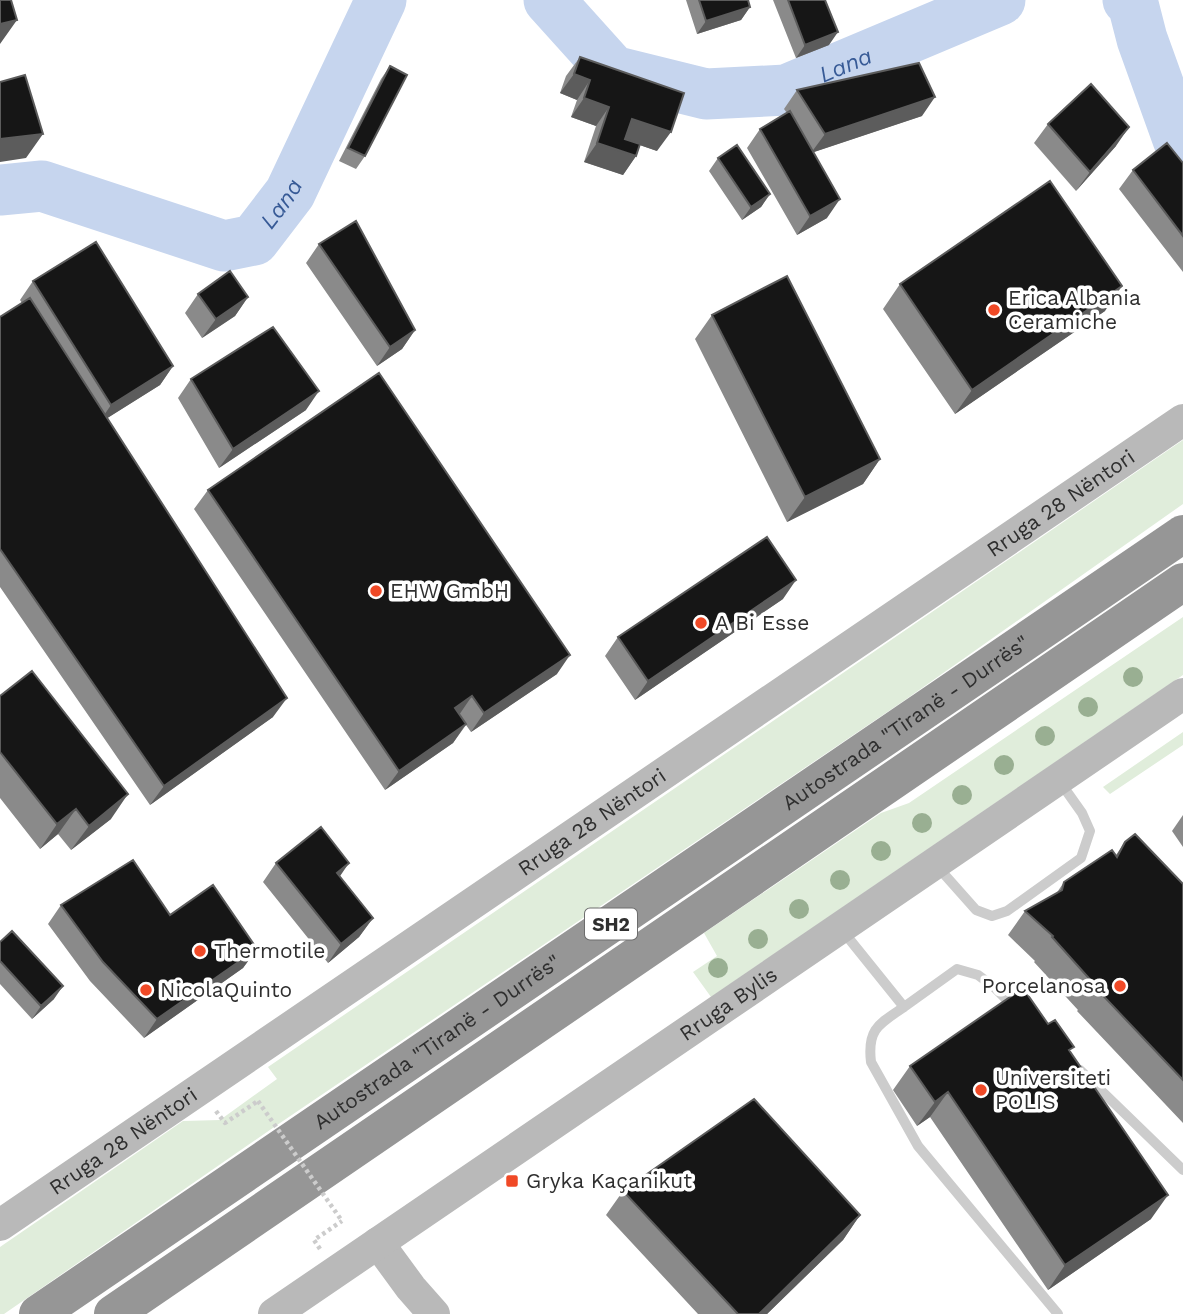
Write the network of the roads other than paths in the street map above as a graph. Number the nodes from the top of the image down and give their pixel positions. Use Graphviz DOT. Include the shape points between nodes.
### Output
graph roads {
  1 [pos="1183,420"];
  2 [pos="1183,534"];
  3 [pos="1183,582"];
  4 [pos="1183,606"];
  5 [pos="1179,700"];
  6 [pos="1058,779"];
  7 [pos="869,797"];
  8 [pos="934,863"];
  9 [pos="841,928"];
  10 [pos="904,1007"];
  11 [pos="1024,1016"];
  12 [pos="1074,1064"];
  13 [pos="1183,1170"];
  14 [pos="0,1225"];
  15 [pos="378,1244"];
  16 [pos="38,1314"];
  17 [pos="113,1314"];
  18 [pos="274,1314"];
  19 [pos="434,1314"];
  20 [pos="1058,1314"];
  1 -- 14 [label="main road, Rruga 28 Nëntori"];
  2 -- 16 [label="highway, Autostrada \"Tiranë - Durrës\" / SH2"];
  3 -- 7 [label="highway, Autostrada \"Tiranë - Durrës\" / SH2"];
  4 -- 7 [label="highway" via="1002,729"];
  5 -- 6 [label="main road, Rruga Bylis"];
  6 -- 8 [label="main road, Rruga Bylis"];
  6 -- 8 [label="lane" via="1090,831 1081,858 1007,911 992,916 976,911"];
  7 -- 17 [label="highway, Autostrada \"Tiranë - Durrës\" / SH2"];
  8 -- 9 [label="main road, Rruga Bylis"];
  9 -- 10 [label="lane"];
  9 -- 15 [label="main road, Rruga Bylis"];
  10 -- 11 [label="lane" via="957,969 978,975"];
  10 -- 20 [label="lane" via="877,1026 870,1048 872,1062 918,1146"];
  12 -- 13 [label="lane"];
  15 -- 18 [label="main road, Rruga Bylis"];
  15 -- 19 [label="main road"];
}
